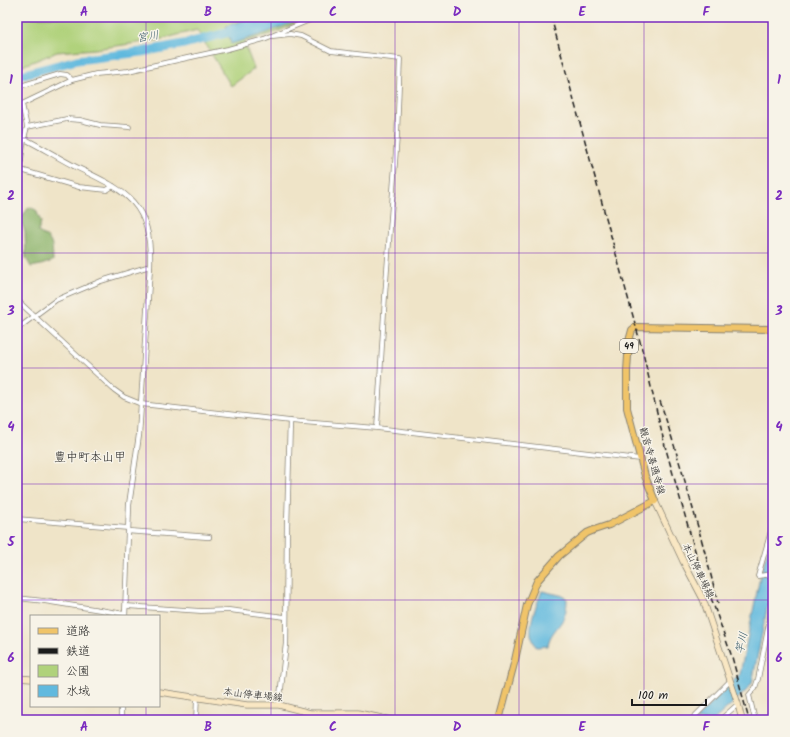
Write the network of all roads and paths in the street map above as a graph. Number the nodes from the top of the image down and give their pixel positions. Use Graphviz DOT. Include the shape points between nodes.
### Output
graph roads {
  1 [pos="316,17"];
  2 [pos="273,36"];
  3 [pos="72,80"];
  4 [pos="17,87"];
  5 [pos="129,127"];
  6 [pos="27,128"];
  7 [pos="17,138"];
  8 [pos="23,138"];
  9 [pos="20,170"];
  10 [pos="113,186"];
  11 [pos="17,189"];
  12 [pos="150,266"];
  13 [pos="17,300"];
  14 [pos="34,316"];
  15 [pos="17,329"];
  16 [pos="773,329"];
  17 [pos="141,404"];
  18 [pos="290,421"];
  19 [pos="377,428"];
  20 [pos="640,459"];
  21 [pos="655,501"];
  22 [pos="17,519"];
  23 [pos="773,524"];
  24 [pos="128,529"];
  25 [pos="208,537"];
  26 [pos="773,574"];
  27 [pos="17,598"];
  28 [pos="773,603"];
  29 [pos="126,606"];
  30 [pos="125,615"];
  31 [pos="285,617"];
  32 [pos="17,678"];
  33 [pos="30,679"];
  34 [pos="730,681"];
  35 [pos="160,692"];
  36 [pos="196,696"];
  37 [pos="738,704"];
  38 [pos="279,705"];
  39 [pos="121,707"];
  40 [pos="121,720"];
  41 [pos="196,720"];
  42 [pos="391,720"];
  43 [pos="499,720"];
  44 [pos="691,720"];
  45 [pos="720,720"];
  46 [pos="742,720"];
  47 [pos="755,720"];
  1 -- 2 [label="street"];
  2 -- 3 [label="street" via="173,62"];
  2 -- 19 [label="street" via="290,34 301,36 331,51 400,59"];
  3 -- 4 [label="street" via="67,74 60,74"];
  3 -- 6 [label="street" via="22,104"];
  5 -- 6 [label="street" via="100,125 67,118"];
  6 -- 8 [label="street"];
  7 -- 8 [label="street"];
  8 -- 9 [label="street"];
  8 -- 10 [label="street"];
  9 -- 10 [label="street" via="79,187 107,190"];
  9 -- 11 [label="street"];
  10 -- 12 [label="street" via="124,192 143,218 150,239"];
  12 -- 14 [label="street" via="101,281 56,300"];
  12 -- 17 [label="street"];
  13 -- 14 [label="street"];
  14 -- 15 [label="street"];
  14 -- 17 [label="street" via="113,389"];
  16 -- 20 [label="main road, 観音寺善通寺線 / 49" via="636,327 632,330 627,371 627,408"];
  17 -- 18 [label="street"];
  17 -- 24 [label="street"];
  18 -- 19 [label="street"];
  18 -- 31 [label="street"];
  19 -- 20 [label="street"];
  20 -- 21 [label="main road, 観音寺善通寺線 / 49"];
  21 -- 34 [label="main road, 本山停車場線" via="703,599"];
  21 -- 43 [label="main road, 観音寺善通寺線" via="609,526 587,533 559,556 537,581 527,604"];
  22 -- 24 [label="street"];
  23 -- 26 [label="street" via="758,576"];
  24 -- 25 [label="street"];
  24 -- 29 [label="street"];
  27 -- 30 [label="street"];
  28 -- 47 [label="street" via="758,679 749,695"];
  29 -- 30 [label="street"];
  29 -- 31 [label="street" via="201,611 229,610"];
  31 -- 38 [label="street" via="286,644"];
  32 -- 33 [label="main road"];
  34 -- 37 [label="main road, 本山停車場線"];
  34 -- 44 [label="street"];
  35 -- 36 [label="main road, 本山停車場線"];
  36 -- 38 [label="main road, 本山停車場線" via="247,704"];
  36 -- 41 [label="street"];
  37 -- 45 [label="street"];
  37 -- 46 [label="main road, 本山停車場線"];
  38 -- 42 [label="main road, 本山停車場線" via="310,714 358,713"];
  39 -- 40 [label="street"];
}
